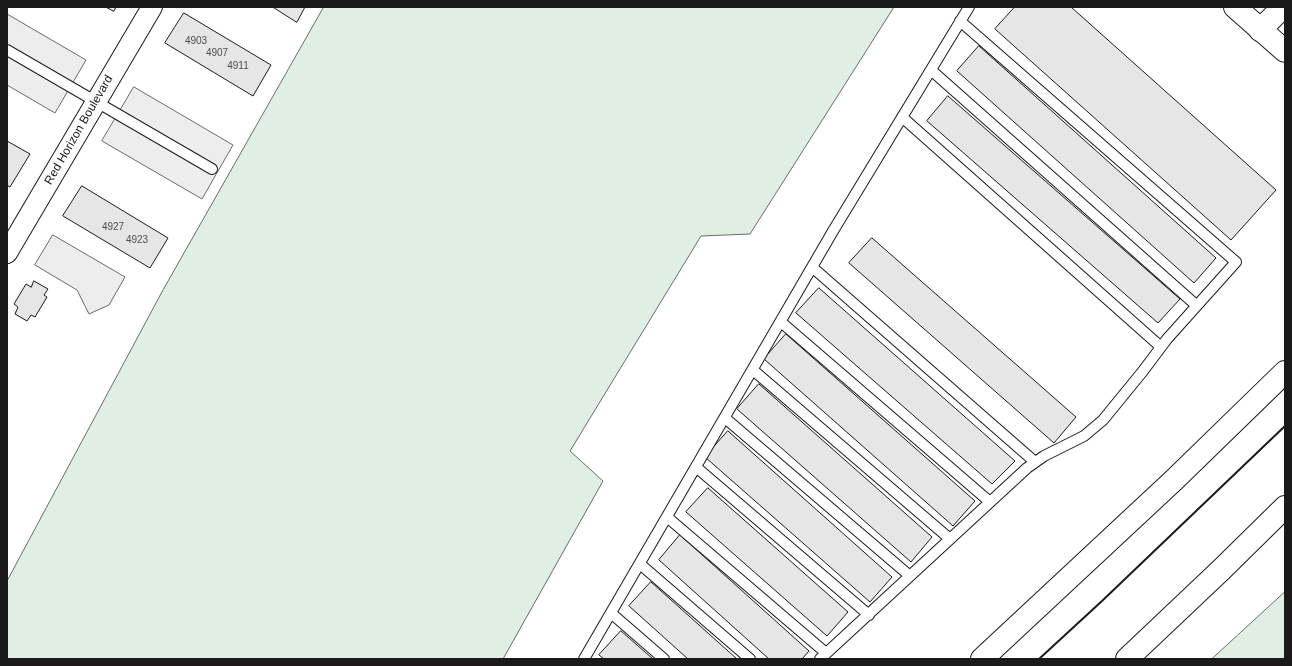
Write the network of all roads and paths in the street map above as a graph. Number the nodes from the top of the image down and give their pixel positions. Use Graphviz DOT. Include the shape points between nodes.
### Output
graph roads {
  1 [pos="152,7"];
  2 [pos="969,7"];
  3 [pos="1235,7"];
  4 [pos="1283,7"];
  5 [pos="960,21"];
  6 [pos="1260,30"];
  7 [pos="7,50"];
  8 [pos="1285,52"];
  9 [pos="931,70"];
  10 [pos="96,102"];
  11 [pos="902,117"];
  12 [pos="212,169"];
  13 [pos="7,253"];
  14 [pos="812,267"];
  15 [pos="1196,305"];
  16 [pos="781,322"];
  17 [pos="1161,347"];
  18 [pos="753,370"];
  19 [pos="1285,372"];
  20 [pos="725,418"];
  21 [pos="1035,462"];
  22 [pos="696,467"];
  23 [pos="990,502"];
  24 [pos="1285,508"];
  25 [pos="667,516"];
  26 [pos="950,539"];
  27 [pos="640,564"];
  28 [pos="910,576"];
  29 [pos="611,613"];
  30 [pos="869,615"];
  31 [pos="823,656"];
  32 [pos="584,659"];
  33 [pos="664,659"];
  34 [pos="750,659"];
  35 [pos="982,659"];
  36 [pos="1127,659"];
  1 -- 10 [label="street, Red Horizon Boulevard"];
  2 -- 5 [label="lane"];
  3 -- 6 [label="main road"];
  4 -- 6 [label="main road"];
  5 -- 9 [label="lane"];
  5 -- 15 [label="lane" via="1236,262"];
  6 -- 8 [label="main road"];
  7 -- 10 [label="lane"];
  9 -- 11 [label="lane"];
  9 -- 15 [label="lane"];
  10 -- 12 [label="lane"];
  10 -- 13 [label="street, Red Horizon Boulevard"];
  11 -- 14 [label="lane"];
  11 -- 17 [label="lane"];
  14 -- 16 [label="lane"];
  14 -- 21 [label="lane"];
  15 -- 17 [label="lane"];
  16 -- 18 [label="lane"];
  16 -- 23 [label="lane"];
  17 -- 21 [label="lane" via="1103,420 1084,436"];
  18 -- 20 [label="lane"];
  18 -- 26 [label="lane"];
  19 -- 35 [label="main road" via="1174,480"];
  20 -- 22 [label="lane"];
  20 -- 28 [label="lane"];
  21 -- 23 [label="lane"];
  22 -- 25 [label="lane"];
  22 -- 30 [label="lane"];
  23 -- 26 [label="lane"];
  24 -- 36 [label="main road"];
  25 -- 27 [label="lane"];
  25 -- 31 [label="lane"];
  26 -- 28 [label="lane"];
  27 -- 29 [label="lane"];
  27 -- 34 [label="lane"];
  28 -- 30 [label="lane"];
  29 -- 32 [label="lane"];
  29 -- 33 [label="lane"];
  30 -- 31 [label="lane"];
}
